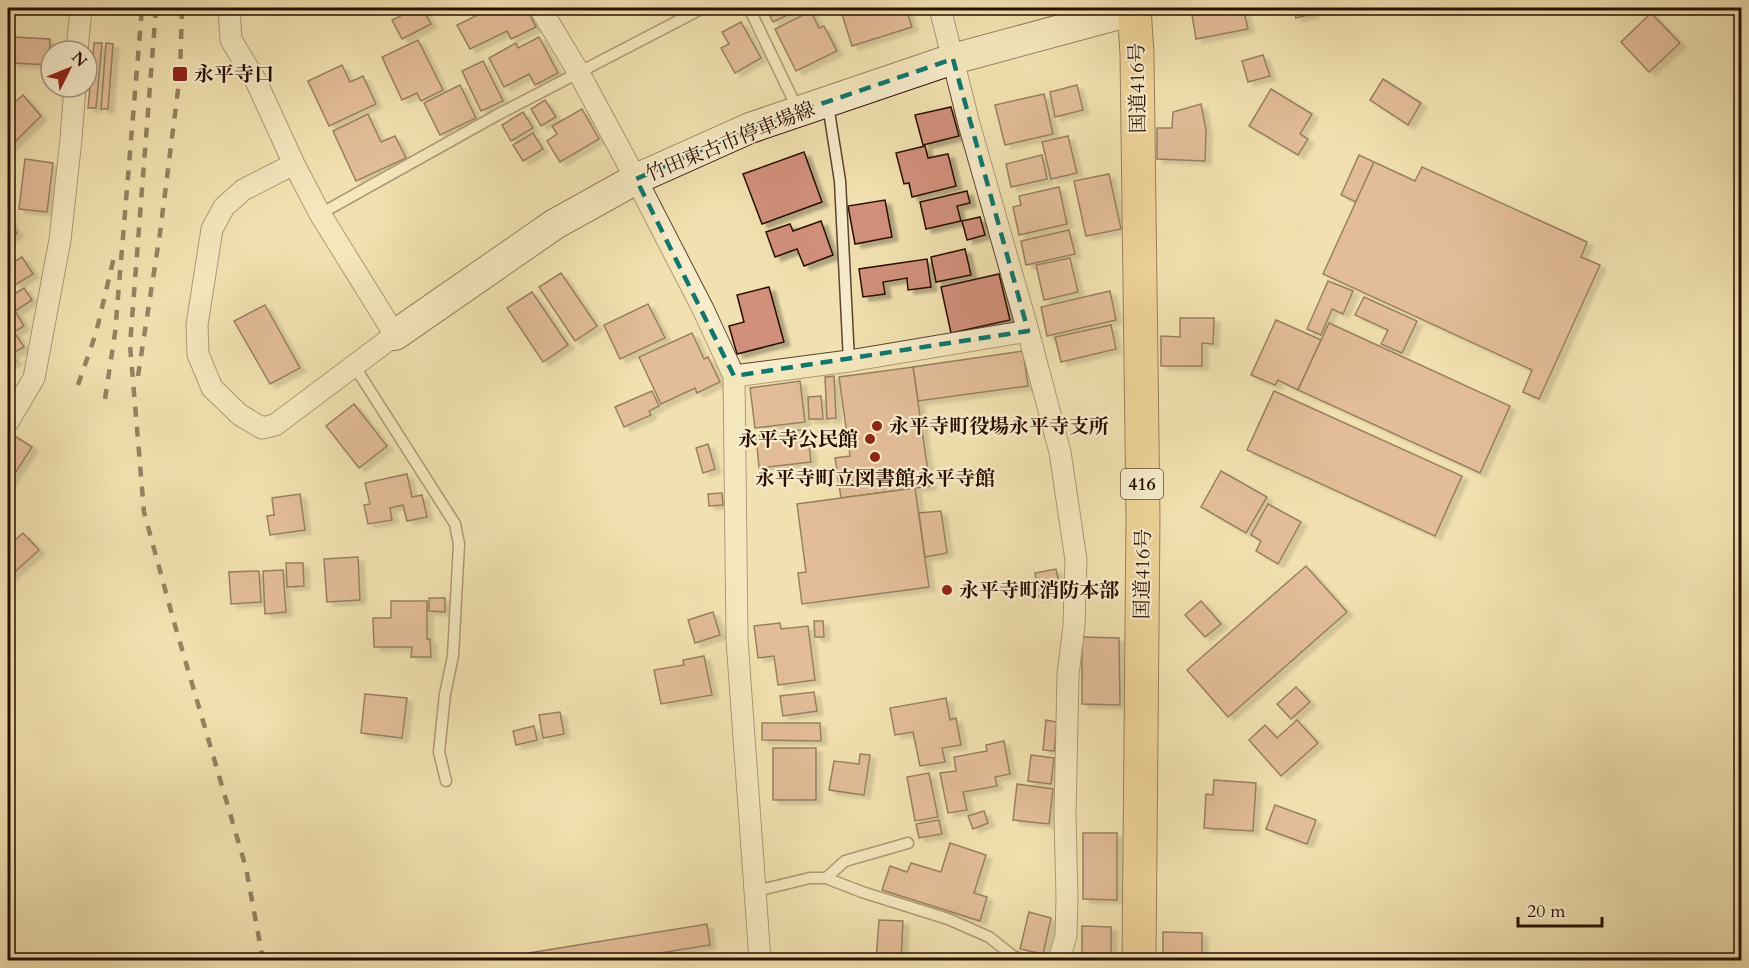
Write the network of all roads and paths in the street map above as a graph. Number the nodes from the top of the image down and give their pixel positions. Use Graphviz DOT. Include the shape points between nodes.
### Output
graph roads {
  1 [pos="81,8"];
  2 [pos="229,8"];
  3 [pos="540,8"];
  4 [pos="703,8"];
  5 [pos="749,8"];
  6 [pos="940,8"];
  7 [pos="1134,9"];
  8 [pos="78,39"];
  9 [pos="953,59"];
  10 [pos="579,73"];
  11 [pos="74,99"];
  12 [pos="827,102"];
  13 [pos="799,111"];
  14 [pos="294,164"];
  15 [pos="636,178"];
  16 [pos="320,214"];
  17 [pos="1028,331"];
  18 [pos="395,335"];
  19 [pos="849,361"];
  20 [pos="355,367"];
  21 [pos="734,376"];
  22 [pos="8,422"];
  23 [pos="446,781"];
  24 [pos="908,843"];
  25 [pos="826,878"];
  26 [pos="756,891"];
  27 [pos="760,960"];
  28 [pos="1026,960"];
  29 [pos="1059,960"];
  30 [pos="1139,960"];
  1 -- 8 [label="street"];
  2 -- 14 [label="street" via="231,40 256,81"];
  3 -- 10 [label="street"];
  4 -- 10 [label="lane"];
  5 -- 13 [label="lane"];
  6 -- 9 [label="street"];
  7 -- 9 [label="main road, 竹田東古市停車場線"];
  7 -- 30 [label="highway, 国道416号 / 416" via="1143,516"];
  9 -- 12 [label="main road, 竹田東古市停車場線"];
  9 -- 17 [label="street"];
  10 -- 15 [label="street"];
  10 -- 16 [label="lane"];
  11 -- 22 [label="street" via="60,240 34,378"];
  12 -- 13 [label="main road, 竹田東古市停車場線"];
  12 -- 19 [label="lane" via="840,182"];
  13 -- 15 [label="main road, 竹田東古市停車場線"];
  14 -- 16 [label="street"];
  14 -- 20 [label="street" via="243,190 224,207 212,230 197,325 198,354 212,388 240,415 262,428 275,425"];
  15 -- 18 [label="main road, 竹田東古市停車場線" via="555,224"];
  15 -- 21 [label="street"];
  16 -- 18 [label="street"];
  17 -- 19 [label="street"];
  17 -- 29 [label="street" via="1060,452 1076,560 1068,675 1068,898 1066,936"];
  18 -- 20 [label="street"];
  19 -- 21 [label="street"];
  20 -- 23 [label="lane" via="455,524 459,544 453,656 439,752"];
  21 -- 26 [label="street" via="737,640"];
  24 -- 25 [label="lane" via="845,861"];
  25 -- 26 [label="lane"];
  25 -- 28 [label="lane" via="948,919 989,937 1013,956"];
  26 -- 27 [label="street"];
}
